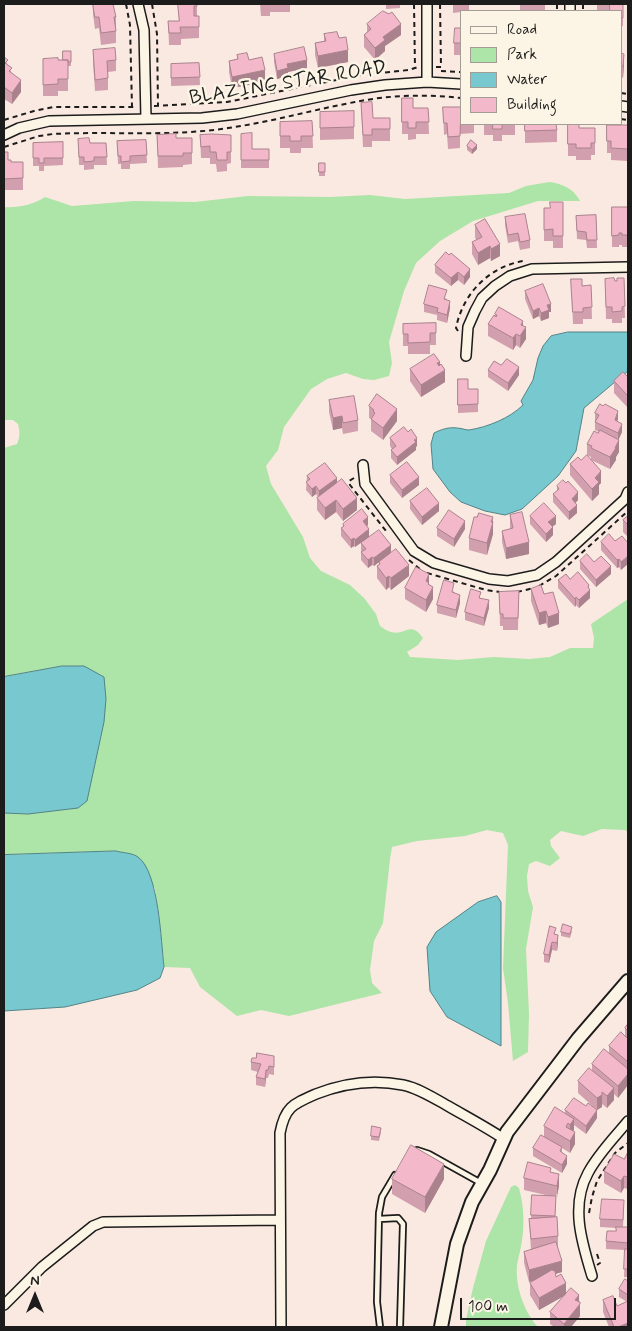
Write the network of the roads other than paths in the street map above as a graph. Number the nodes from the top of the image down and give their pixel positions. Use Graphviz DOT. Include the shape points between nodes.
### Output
graph roads {
  1 [pos="138,4"];
  2 [pos="427,4"];
  3 [pos="427,82"];
  4 [pos="460,84"];
  5 [pos="146,119"];
  6 [pos="4,134"];
  7 [pos="628,268"];
  8 [pos="466,356"];
  9 [pos="363,465"];
  10 [pos="628,492"];
  11 [pos="628,981"];
  12 [pos="628,1121"];
  13 [pos="620,1131"];
  14 [pos="628,1136"];
  15 [pos="504,1138"];
  16 [pos="410,1153"];
  17 [pos="397,1171"];
  18 [pos="482,1183"];
  19 [pos="379,1219"];
  20 [pos="280,1220"];
  21 [pos="591,1272"];
  22 [pos="4,1305"];
  23 [pos="281,1327"];
  24 [pos="380,1327"];
  25 [pos="400,1327"];
  26 [pos="441,1327"];
  1 -- 5 [label="street" via="144,30"];
  2 -- 3 [label="street"];
  3 -- 4 [label="street, BLAZING STAR ROAD"];
  3 -- 5 [label="street, BLAZING STAR ROAD" via="351,90 237,114"];
  5 -- 6 [label="street, BLAZING STAR ROAD" via="50,121"];
  7 -- 8 [label="street" via="532,269 510,276 482,298 468,327"];
  9 -- 10 [label="street" via="365,484 414,551 434,563 489,579 508,581 537,575 556,562 625,499"];
  11 -- 15 [label="main road" via="578,1039"];
  12 -- 13 [label="street"];
  13 -- 14 [label="street"];
  13 -- 21 [label="street" via="587,1175 579,1202 578,1224"];
  15 -- 18 [label="main road"];
  15 -- 20 [label="street" via="425,1093 404,1085 357,1082 332,1088 289,1108 283,1120 280,1133"];
  16 -- 18 [label="lane" via="419,1150"];
  17 -- 19 [label="lane" via="382,1197"];
  18 -- 26 [label="main road" via="456,1244"];
  19 -- 24 [label="lane" via="377,1302"];
  19 -- 25 [label="lane" via="398,1218 403,1224"];
  20 -- 22 [label="street" via="103,1222 93,1226 42,1267"];
  20 -- 23 [label="street"];
}
